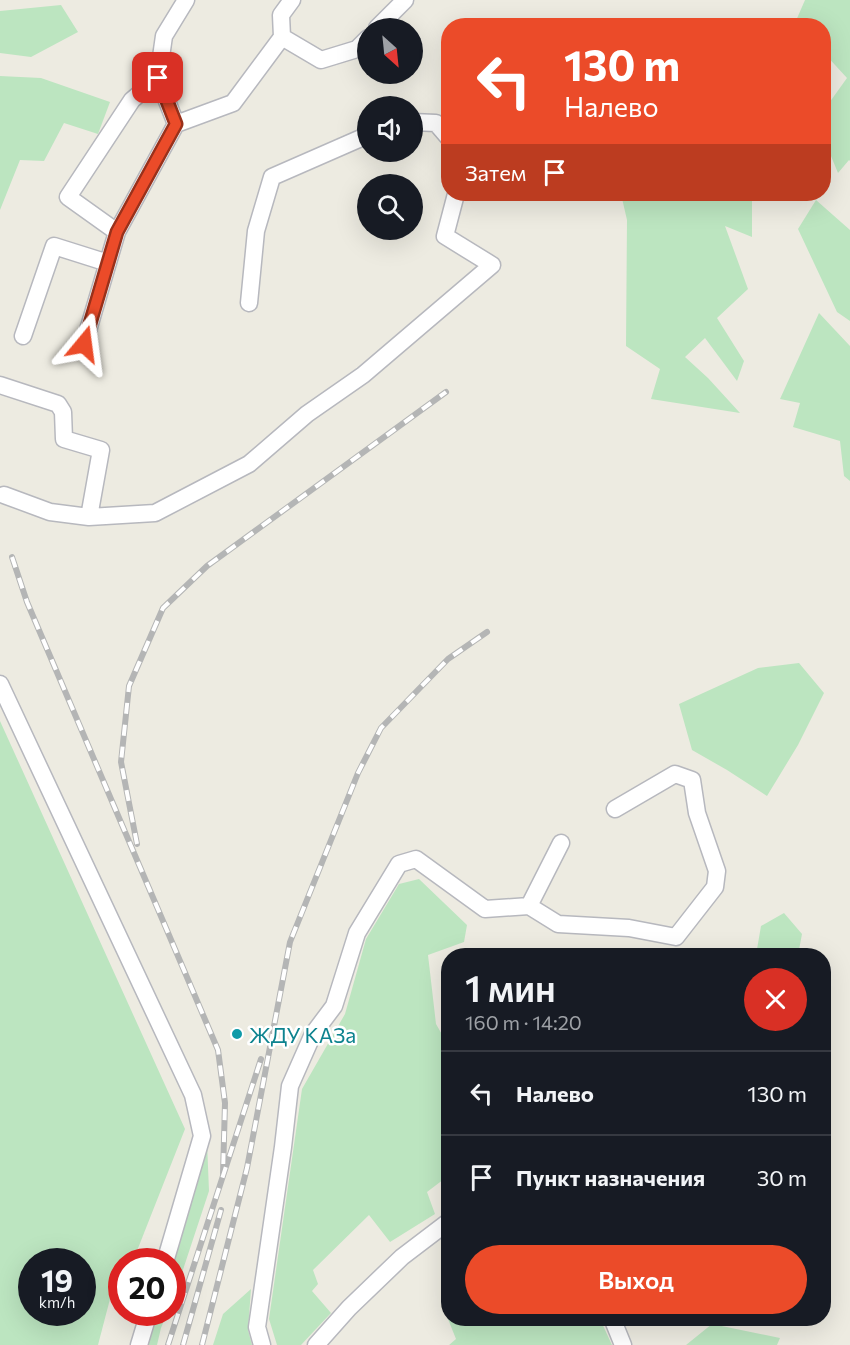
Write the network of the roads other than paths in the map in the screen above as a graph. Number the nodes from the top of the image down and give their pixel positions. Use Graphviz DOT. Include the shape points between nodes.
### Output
graph roads {
  1 [pos="186,0"];
  2 [pos="292,0"];
  3 [pos="405,0"];
  4 [pos="386,18"];
  5 [pos="282,37"];
  6 [pos="357,49"];
  7 [pos="158,78"];
  8 [pos="423,122"];
  9 [pos="176,124"];
  10 [pos="441,129"];
  11 [pos="357,140"];
  12 [pos="454,201"];
  13 [pos="117,232"];
  14 [pos="108,263"];
  15 [pos="249,303"];
  16 [pos="23,336"];
  17 [pos="84,344"];
  18 [pos="0,385"];
  19 [pos="4,495"];
  20 [pos="89,517"];
  21 [pos="0,684"];
  22 [pos="615,808"];
  23 [pos="561,843"];
  24 [pos="529,906"];
  25 [pos="441,1227"];
  26 [pos="169,1248"];
  27 [pos="145,1326"];
  28 [pos="615,1326"];
  29 [pos="139,1345"];
  30 [pos="262,1345"];
  31 [pos="316,1345"];
  32 [pos="623,1345"];
  1 -- 7 [label="lane" via="164,36"];
  2 -- 5 [label="lane" via="281,15"];
  3 -- 4 [label="lane"];
  5 -- 6 [label="lane" via="321,60"];
  5 -- 9 [label="lane" via="233,103"];
  7 -- 9 [label="lane"];
  7 -- 13 [label="lane" via="132,100 68,197"];
  8 -- 10 [label="lane" via="436,123"];
  9 -- 13 [label="lane"];
  11 -- 15 [label="lane" via="272,177 256,231"];
  12 -- 20 [label="lane" via="445,236 492,265 363,375 307,414 249,464 155,513"];
  13 -- 14 [label="lane"];
  14 -- 16 [label="lane" via="54,246"];
  14 -- 17 [label="lane"];
  18 -- 20 [label="lane" via="58,404 63,412 64,439 101,450"];
  19 -- 20 [label="lane" via="50,512"];
  21 -- 26 [label="lane" via="193,1095 202,1136"];
  22 -- 24 [label="lane" via="675,774 692,780 697,813 717,871 715,887 676,937 628,928 558,924"];
  23 -- 24 [label="lane"];
  24 -- 30 [label="lane" via="485,909 416,859 399,864 357,933 334,1006 313,1034 290,1086 257,1327"];
  25 -- 31 [label="lane" via="402,1257"];
  27 -- 29 [label="lane"];
  28 -- 32 [label="lane"];
}
